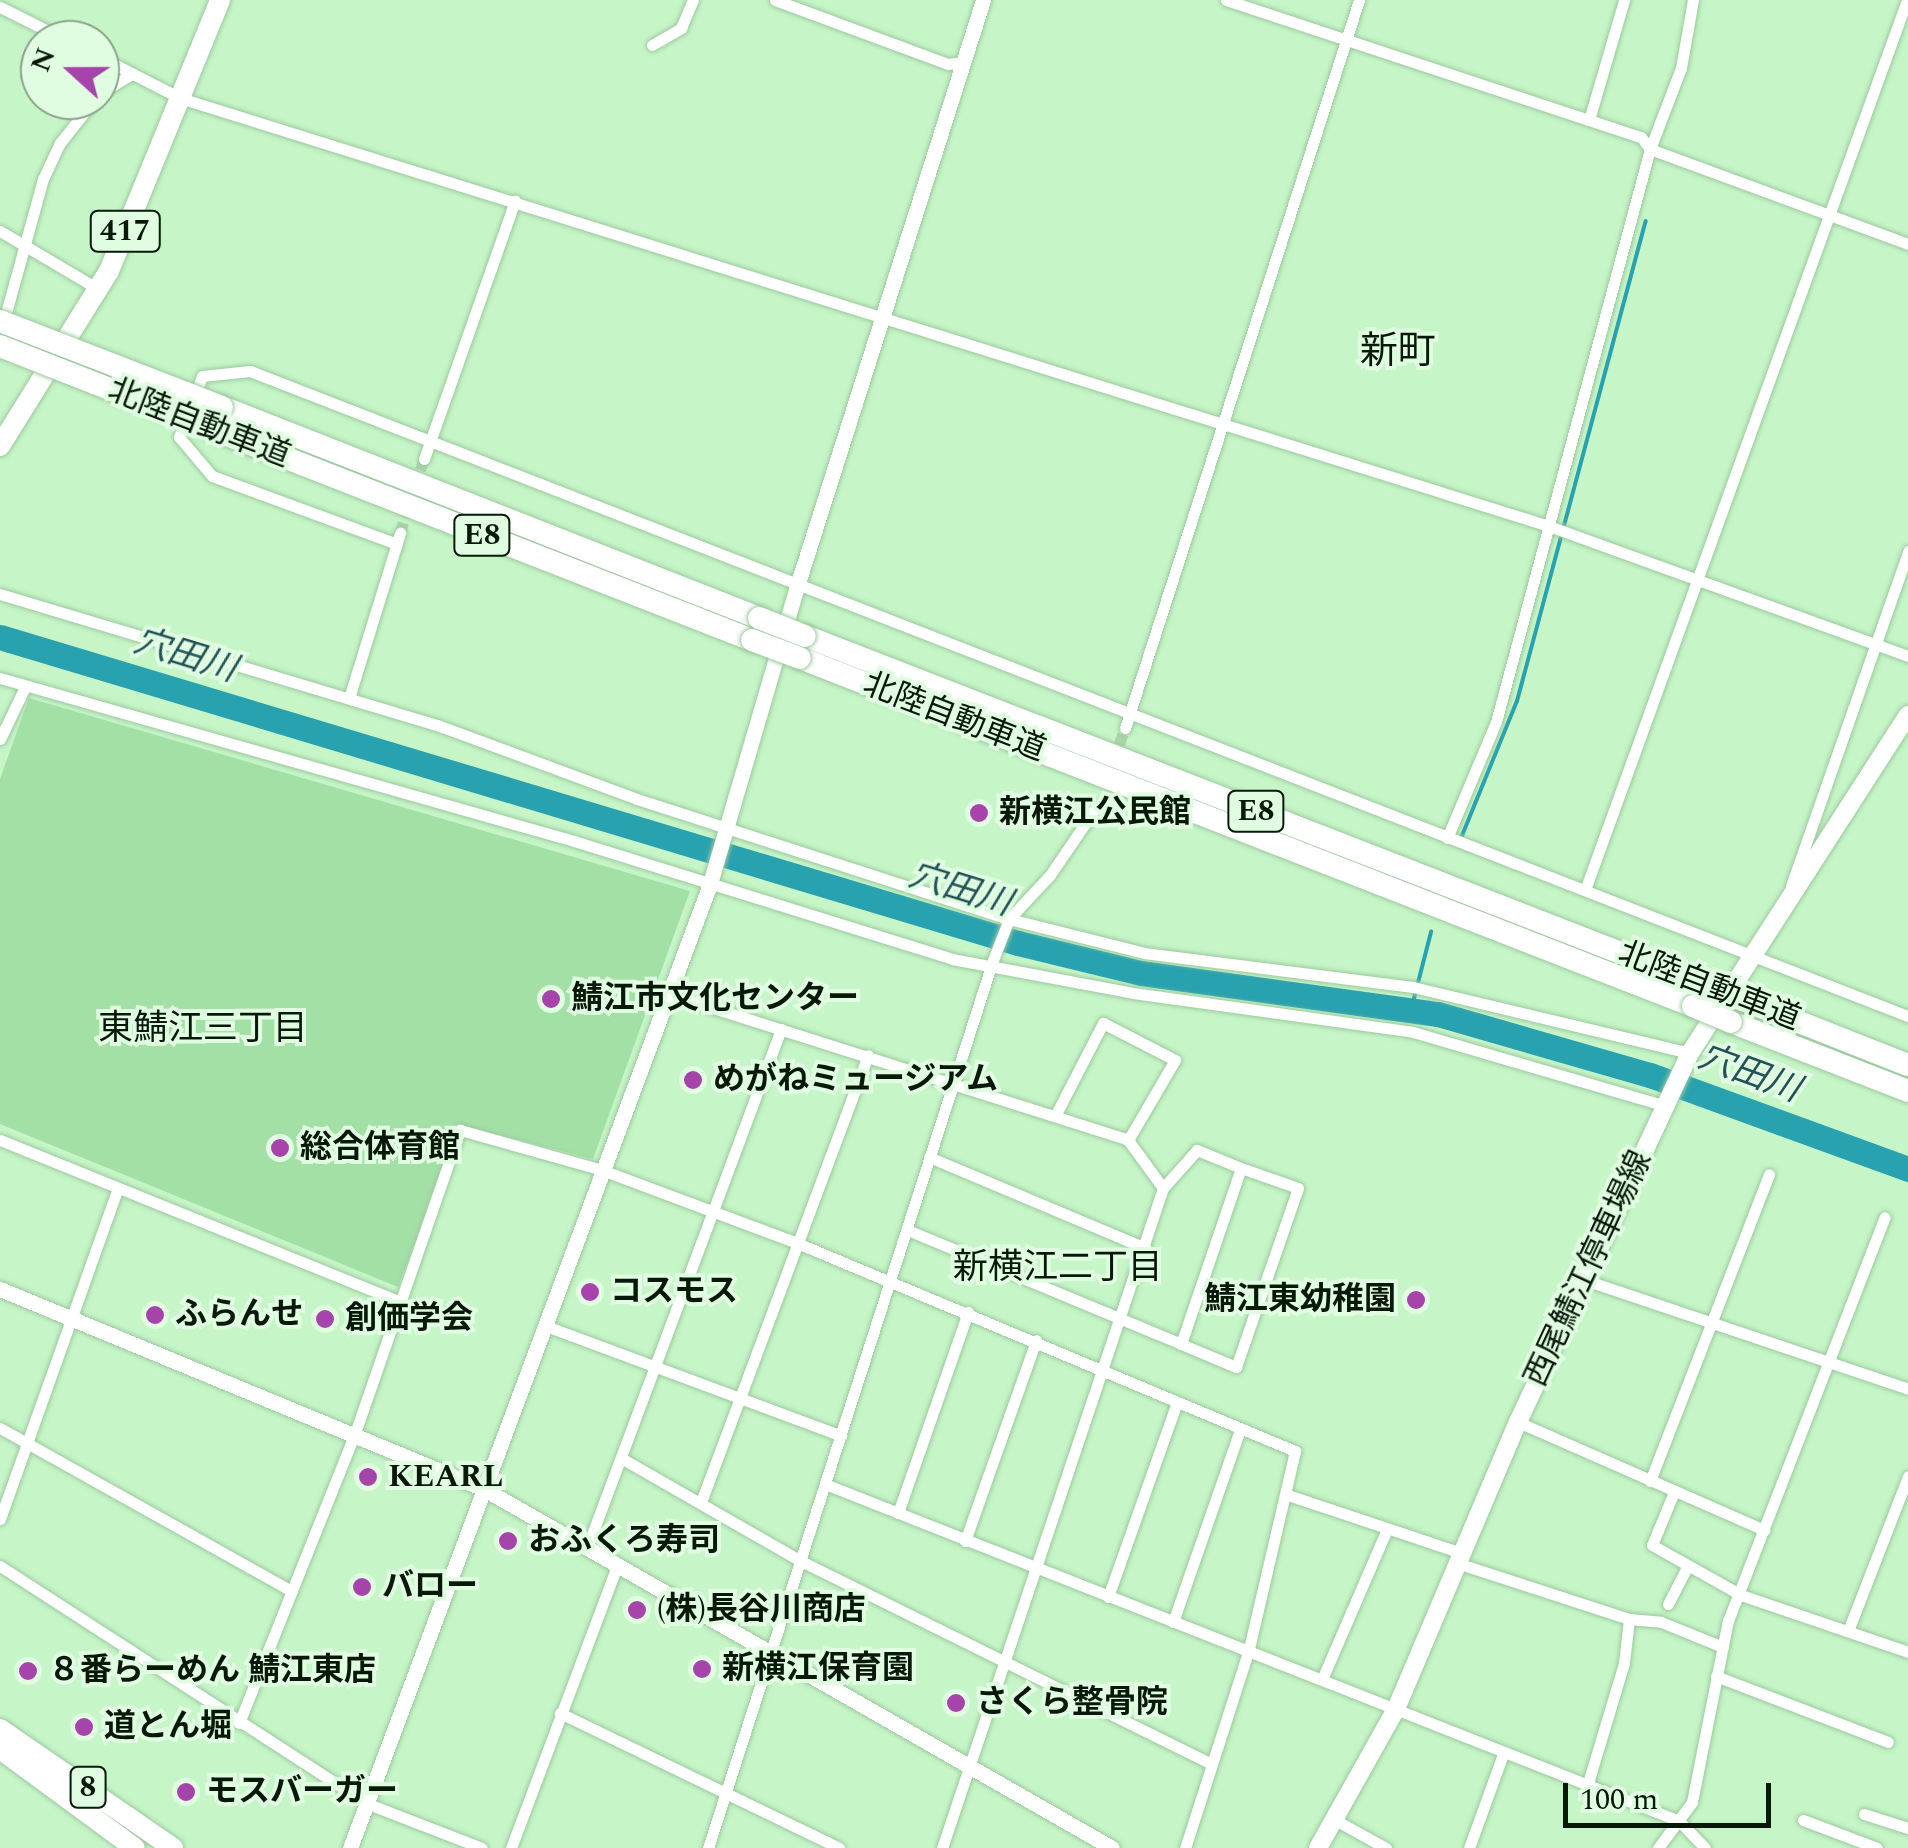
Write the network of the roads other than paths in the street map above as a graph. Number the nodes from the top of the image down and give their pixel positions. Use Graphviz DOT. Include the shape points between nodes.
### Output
graph roads {
  1 [pos="220,0"];
  2 [pos="693,0"];
  3 [pos="775,0"];
  4 [pos="983,0"];
  5 [pos="1226,0"];
  6 [pos="1359,0"];
  7 [pos="1624,0"];
  8 [pos="1693,0"];
  9 [pos="1908,0"];
  10 [pos="793,3"];
  11 [pos="0,7"];
  12 [pos="26,20"];
  13 [pos="1346,41"];
  14 [pos="652,45"];
  15 [pos="964,62"];
  16 [pos="120,68"];
  17 [pos="132,74"];
  18 [pos="120,81"];
  19 [pos="180,98"];
  20 [pos="78,120"];
  21 [pos="1590,120"];
  22 [pos="1650,149"];
  23 [pos="515,201"];
  24 [pos="1830,216"];
  25 [pos="0,231"];
  26 [pos="28,242"];
  27 [pos="1908,244"];
  28 [pos="98,289"];
  29 [pos="882,314"];
  30 [pos="0,321"];
  31 [pos="0,332"];
  32 [pos="0,346"];
  33 [pos="217,418"];
  34 [pos="1220,420"];
  35 [pos="430,440"];
  36 [pos="0,446"];
  37 [pos="424,459"];
  38 [pos="1546,525"];
  39 [pos="1908,551"];
  40 [pos="1700,581"];
  41 [pos="798,583"];
  42 [pos="0,594"];
  43 [pos="1874,644"];
  44 [pos="802,647"];
  45 [pos="1908,656"];
  46 [pos="0,678"];
  47 [pos="25,687"];
  48 [pos="349,698"];
  49 [pos="1128,713"];
  50 [pos="1908,715"];
  51 [pos="1125,728"];
  52 [pos="0,739"];
  53 [pos="1097,806"];
  54 [pos="726,826"];
  55 [pos="1447,838"];
  56 [pos="709,887"];
  57 [pos="1586,890"];
  58 [pos="1786,904"];
  59 [pos="1008,922"];
  60 [pos="1752,955"];
  61 [pos="993,962"];
  62 [pos="669,994"];
  63 [pos="1908,1016"];
  64 [pos="781,1029"];
  65 [pos="868,1055"];
  66 [pos="1687,1060"];
  67 [pos="1908,1064"];
  68 [pos="952,1081"];
  69 [pos="1908,1090"];
  70 [pos="1667,1103"];
  71 [pos="1055,1116"];
  72 [pos="0,1140"];
  73 [pos="1128,1140"];
  74 [pos="930,1157"];
  75 [pos="1241,1168"];
  76 [pos="602,1170"];
  77 [pos="1770,1174"];
  78 [pos="1162,1188"];
  79 [pos="117,1191"];
  80 [pos="713,1212"];
  81 [pos="1885,1217"];
  82 [pos="910,1231"];
  83 [pos="797,1243"];
  84 [pos="1146,1248"];
  85 [pos="1582,1279"];
  86 [pos="893,1281"];
  87 [pos="0,1289"];
  88 [pos="398,1300"];
  89 [pos="968,1312"];
  90 [pos="70,1318"];
  91 [pos="1120,1320"];
  92 [pos="1712,1322"];
  93 [pos="546,1326"];
  94 [pos="1036,1340"];
  95 [pos="1180,1344"];
  96 [pos="1828,1362"];
  97 [pos="654,1367"];
  98 [pos="1105,1371"];
  99 [pos="1908,1389"];
  100 [pos="738,1399"];
  101 [pos="1177,1402"];
  102 [pos="1518,1422"];
  103 [pos="0,1428"];
  104 [pos="1240,1430"];
  105 [pos="354,1436"];
  106 [pos="841,1436"];
  107 [pos="30,1444"];
  108 [pos="621,1458"];
  109 [pos="1908,1476"];
  110 [pos="1650,1481"];
  111 [pos="825,1484"];
  112 [pos="484,1489"];
  113 [pos="1674,1492"];
  114 [pos="1288,1495"];
  115 [pos="700,1502"];
  116 [pos="898,1513"];
  117 [pos="0,1518"];
  118 [pos="1387,1528"];
  119 [pos="1764,1530"];
  120 [pos="965,1540"];
  121 [pos="588,1545"];
  122 [pos="1459,1558"];
  123 [pos="801,1561"];
  124 [pos="618,1563"];
  125 [pos="0,1566"];
  126 [pos="1687,1567"];
  127 [pos="1037,1570"];
  128 [pos="292,1591"];
  129 [pos="1741,1595"];
  130 [pos="1108,1597"];
  131 [pos="1668,1604"];
  132 [pos="1629,1619"];
  133 [pos="1173,1622"];
  134 [pos="1848,1631"];
  135 [pos="1724,1648"];
  136 [pos="1249,1649"];
  137 [pos="1908,1652"];
  138 [pos="772,1653"];
  139 [pos="1006,1663"];
  140 [pos="1716,1676"];
  141 [pos="1323,1677"];
  142 [pos="1396,1709"];
  143 [pos="560,1713"];
  144 [pos="239,1724"];
  145 [pos="0,1729"];
  146 [pos="1888,1742"];
  147 [pos="0,1749"];
  148 [pos="1504,1754"];
  149 [pos="1211,1764"];
  150 [pos="969,1766"];
  151 [pos="1587,1786"];
  152 [pos="726,1790"];
  153 [pos="366,1803"];
  154 [pos="1864,1814"];
  155 [pos="1804,1820"];
  156 [pos="1337,1821"];
  157 [pos="1679,1821"];
  158 [pos="1908,1828"];
  159 [pos="1108,1847"];
  160 [pos="1702,1847"];
  161 [pos="135,1848"];
  162 [pos="173,1848"];
  163 [pos="350,1848"];
  164 [pos="482,1848"];
  165 [pos="511,1848"];
  166 [pos="708,1848"];
  167 [pos="840,1848"];
  168 [pos="942,1848"];
  169 [pos="1185,1848"];
  170 [pos="1318,1848"];
  171 [pos="1386,1848"];
  172 [pos="1469,1848"];
  173 [pos="1658,1848"];
  174 [pos="1877,1848"];
  1 -- 19 [label="highway, 417"];
  2 -- 14 [label="street" via="681,28"];
  3 -- 10 [label="street"];
  4 -- 15 [label="street"];
  5 -- 13 [label="street"];
  6 -- 13 [label="street"];
  7 -- 21 [label="street"];
  8 -- 22 [label="street" via="1681,68"];
  9 -- 24 [label="street"];
  10 -- 15 [label="street" via="948,64"];
  11 -- 12 [label="street"];
  13 -- 21 [label="street"];
  13 -- 34 [label="street"];
  15 -- 29 [label="street"];
  16 -- 17 [label="street"];
  17 -- 18 [label="street"];
  17 -- 19 [label="street"];
  19 -- 23 [label="street"];
  19 -- 28 [label="highway, 417"];
  20 -- 26 [label="street" via="60,142"];
  21 -- 22 [label="street" via="1640,137"];
  22 -- 24 [label="street"];
  22 -- 38 [label="street"];
  23 -- 29 [label="street"];
  23 -- 35 [label="street"];
  24 -- 27 [label="street"];
  24 -- 40 [label="street"];
  25 -- 26 [label="street"];
  26 -- 28 [label="street"];
  26 -- 31 [label="street"];
  28 -- 36 [label="highway, 417"];
  29 -- 34 [label="street"];
  29 -- 41 [label="street"];
  30 -- 33 [label="highway, 北陸自動車道 / E8, bridge"];
  32 -- 33 [label="highway, 北陸自動車道 / E8, bridge"];
  33 -- 44 [label="highway, 北陸自動車道 / E8, bridge"];
  34 -- 38 [label="street"];
  34 -- 49 [label="street"];
  35 -- 37 [label="street"];
  35 -- 41 [label="street"];
  35 -- 48 [label="street" via="250,371 202,376 179,437 212,476 399,539"];
  38 -- 40 [label="street"];
  38 -- 55 [label="street" via="1496,722"];
  39 -- 43 [label="street"];
  40 -- 43 [label="street"];
  40 -- 57 [label="street"];
  41 -- 49 [label="street"];
  41 -- 54 [label="street"];
  42 -- 48 [label="street"];
  43 -- 45 [label="street"];
  43 -- 58 [label="street"];
  44 -- 67 [label="highway, 北陸自動車道 / E8, bridge"];
  44 -- 69 [label="highway, 北陸自動車道 / E8, bridge"];
  46 -- 47 [label="street"];
  47 -- 52 [label="street"];
  47 -- 56 [label="street" via="574,841"];
  48 -- 54 [label="street"];
  49 -- 51 [label="street"];
  49 -- 55 [label="street"];
  50 -- 58 [label="main road, 西尾鯖江停車場線"];
  53 -- 59 [label="street"];
  54 -- 56 [label="street"];
  54 -- 59 [label="street"];
  55 -- 57 [label="street"];
  56 -- 61 [label="street" via="952,959"];
  56 -- 62 [label="street"];
  57 -- 60 [label="street"];
  58 -- 60 [label="main road, 西尾鯖江停車場線"];
  59 -- 61 [label="street"];
  59 -- 66 [label="street" via="1144,954 1412,986"];
  60 -- 63 [label="street"];
  60 -- 66 [label="main road, 西尾鯖江停車場線"];
  61 -- 68 [label="street"];
  61 -- 70 [label="street" via="1133,993 1413,1032"];
  62 -- 64 [label="street"];
  62 -- 76 [label="street"];
  64 -- 65 [label="street"];
  64 -- 80 [label="street"];
  65 -- 68 [label="street"];
  65 -- 83 [label="street"];
  66 -- 70 [label="main road, 西尾鯖江停車場線"];
  68 -- 71 [label="street"];
  68 -- 74 [label="street"];
  70 -- 85 [label="main road, 西尾鯖江停車場線"];
  71 -- 73 [label="street"];
  71 -- 73 [label="street" via="1103,1022 1181,1062"];
  72 -- 79 [label="street"];
  73 -- 78 [label="street"];
  74 -- 82 [label="street"];
  74 -- 84 [label="street"];
  75 -- 78 [label="street" via="1196,1150"];
  75 -- 95 [label="street"];
  75 -- 95 [label="street" via="1298,1188 1292,1206 1236,1367"];
  76 -- 80 [label="street"];
  76 -- 88 [label="street" via="460,1130"];
  76 -- 93 [label="street"];
  77 -- 92 [label="street"];
  78 -- 84 [label="street"];
  79 -- 88 [label="street"];
  79 -- 90 [label="street"];
  80 -- 83 [label="street"];
  80 -- 97 [label="street"];
  81 -- 96 [label="street"];
  82 -- 86 [label="street"];
  82 -- 91 [label="street"];
  83 -- 86 [label="street"];
  83 -- 100 [label="street"];
  84 -- 91 [label="street"];
  85 -- 92 [label="street"];
  85 -- 102 [label="main road, 西尾鯖江停車場線"];
  86 -- 89 [label="street"];
  86 -- 106 [label="street"];
  87 -- 90 [label="street"];
  88 -- 105 [label="street"];
  89 -- 94 [label="street"];
  89 -- 116 [label="street"];
  90 -- 105 [label="street"];
  90 -- 107 [label="street"];
  91 -- 95 [label="street"];
  91 -- 98 [label="street"];
  92 -- 96 [label="street"];
  92 -- 110 [label="street"];
  93 -- 97 [label="street"];
  93 -- 112 [label="street"];
  94 -- 98 [label="street"];
  94 -- 120 [label="street"];
  96 -- 99 [label="street"];
  96 -- 119 [label="street"];
  97 -- 100 [label="street"];
  97 -- 108 [label="street"];
  98 -- 101 [label="street"];
  98 -- 127 [label="street"];
  100 -- 106 [label="street"];
  100 -- 115 [label="street"];
  101 -- 104 [label="street"];
  101 -- 130 [label="street"];
  102 -- 110 [label="street"];
  102 -- 122 [label="main road, 西尾鯖江停車場線"];
  103 -- 107 [label="street"];
  104 -- 114 [label="street" via="1295,1452"];
  104 -- 133 [label="street"];
  105 -- 112 [label="street"];
  105 -- 128 [label="street"];
  106 -- 111 [label="street"];
  107 -- 117 [label="street"];
  107 -- 128 [label="street"];
  108 -- 115 [label="street"];
  108 -- 121 [label="street"];
  109 -- 134 [label="street"];
  110 -- 113 [label="street"];
  111 -- 116 [label="street"];
  111 -- 123 [label="street"];
  112 -- 121 [label="street"];
  112 -- 153 [label="street"];
  113 -- 119 [label="street"];
  113 -- 126 [label="street" via="1652,1545"];
  114 -- 118 [label="street"];
  114 -- 136 [label="street"];
  115 -- 123 [label="street"];
  116 -- 120 [label="street"];
  118 -- 122 [label="street"];
  118 -- 141 [label="street"];
  119 -- 129 [label="street"];
  120 -- 127 [label="street"];
  121 -- 124 [label="street"];
  122 -- 132 [label="street"];
  122 -- 142 [label="main road, 西尾鯖江停車場線"];
  123 -- 138 [label="street"];
  123 -- 139 [label="street"];
  124 -- 138 [label="street"];
  124 -- 143 [label="street"];
  125 -- 144 [label="street"];
  126 -- 129 [label="street"];
  126 -- 131 [label="street"];
  127 -- 130 [label="street"];
  127 -- 139 [label="street"];
  128 -- 144 [label="street"];
  129 -- 134 [label="street"];
  129 -- 135 [label="street"];
  130 -- 133 [label="street"];
  132 -- 135 [label="street" via="1661,1622"];
  132 -- 151 [label="street" via="1624,1663"];
  133 -- 136 [label="street"];
  134 -- 137 [label="street"];
  135 -- 140 [label="street"];
  136 -- 141 [label="street"];
  136 -- 149 [label="street"];
  138 -- 150 [label="street"];
  138 -- 152 [label="street"];
  139 -- 149 [label="street"];
  139 -- 150 [label="street"];
  140 -- 146 [label="street"];
  140 -- 157 [label="street" via="1692,1802"];
  141 -- 142 [label="street"];
  142 -- 148 [label="street"];
  142 -- 156 [label="main road, 西尾鯖江停車場線"];
  143 -- 152 [label="street"];
  143 -- 165 [label="street"];
  144 -- 153 [label="street"];
  145 -- 162 [label="highway, 8"];
  147 -- 161 [label="highway, 8"];
  148 -- 151 [label="street"];
  148 -- 172 [label="street"];
  149 -- 169 [label="street"];
  150 -- 159 [label="street"];
  150 -- 168 [label="street"];
  151 -- 157 [label="street"];
  152 -- 166 [label="street"];
  152 -- 167 [label="street"];
  153 -- 163 [label="street"];
  153 -- 164 [label="street"];
  154 -- 158 [label="street"];
  155 -- 174 [label="street"];
  156 -- 170 [label="main road, 西尾鯖江停車場線"];
  156 -- 171 [label="street"];
  157 -- 160 [label="street"];
  157 -- 173 [label="street"];
}
